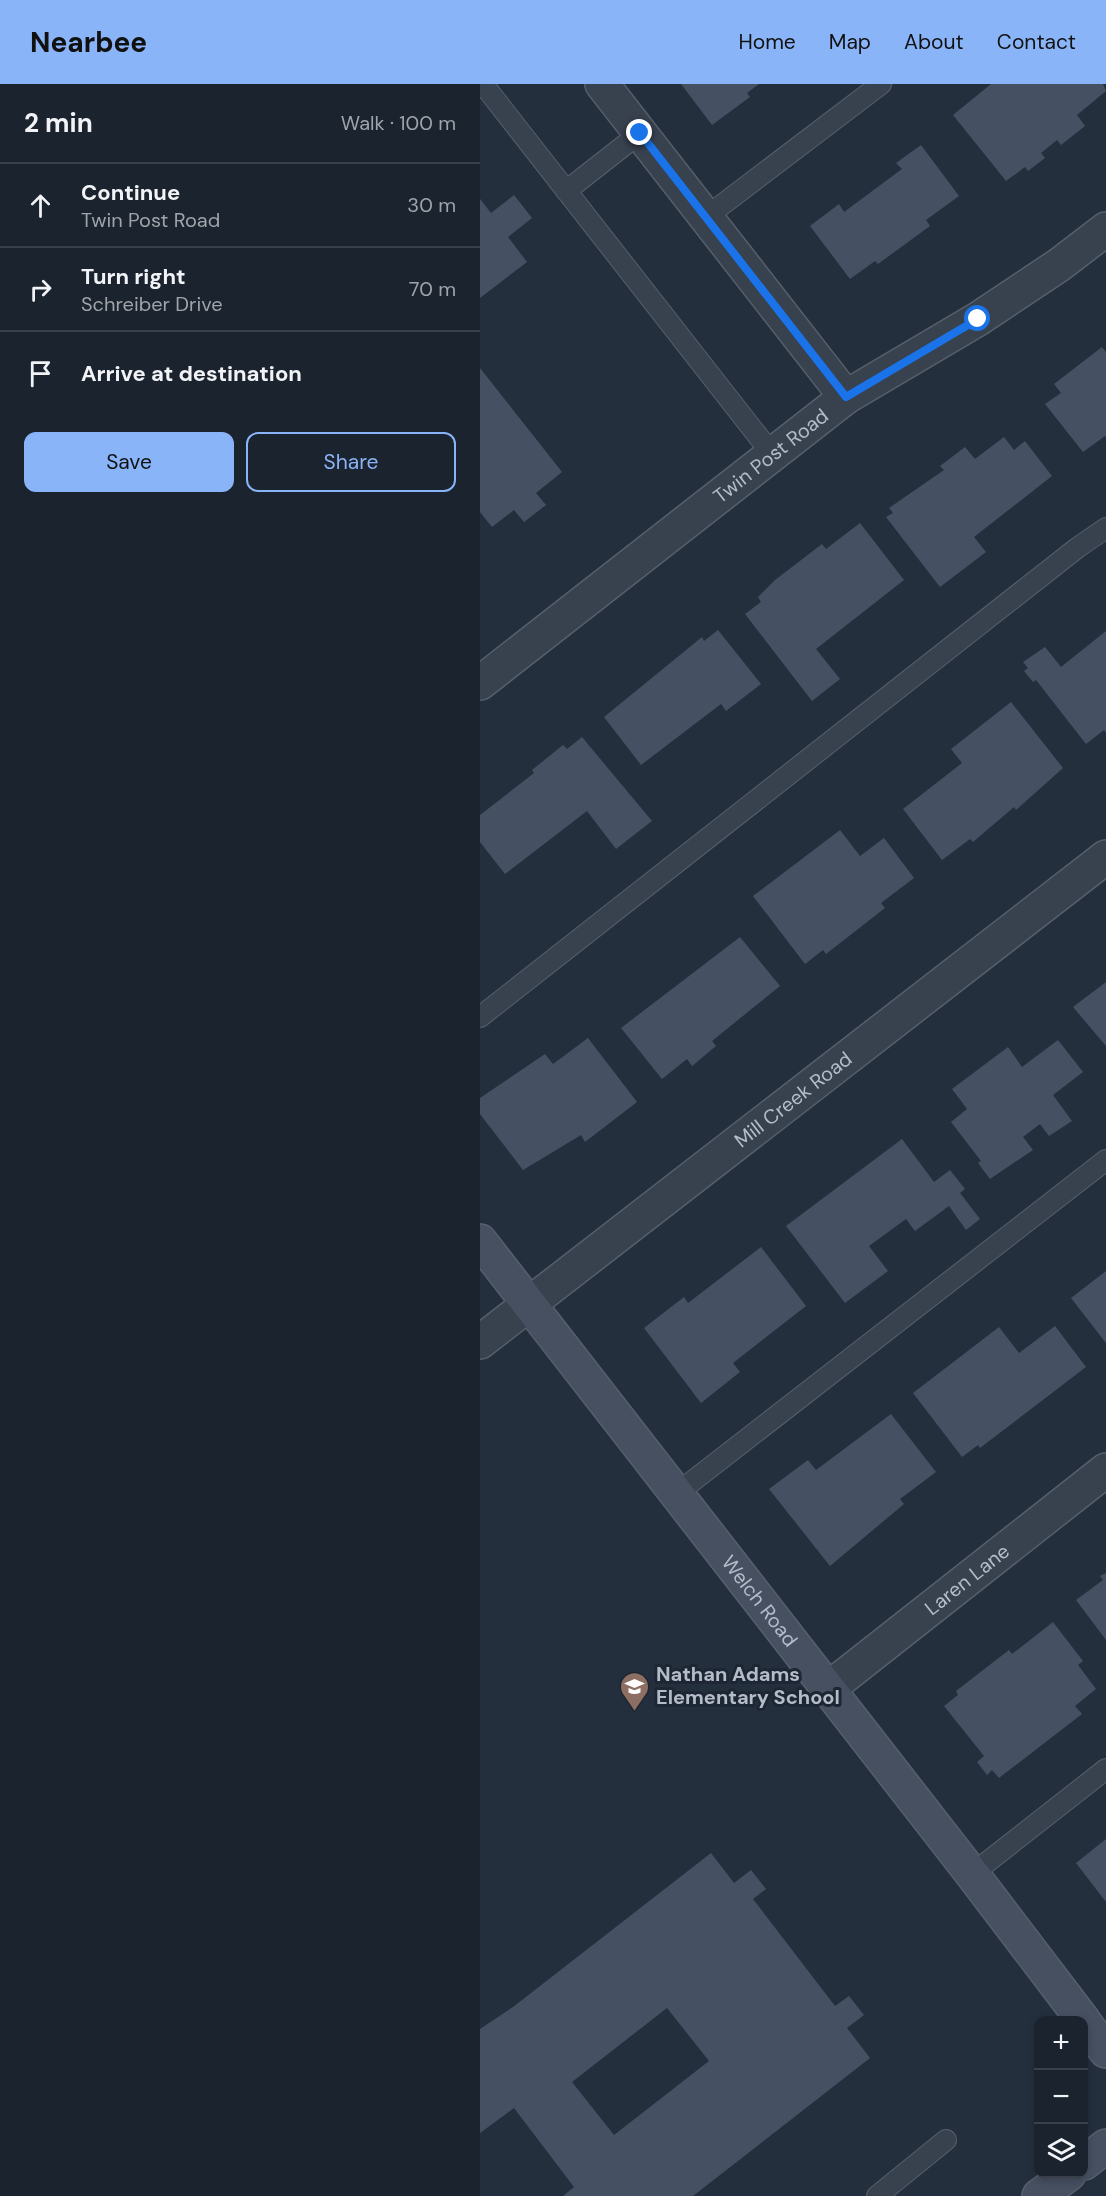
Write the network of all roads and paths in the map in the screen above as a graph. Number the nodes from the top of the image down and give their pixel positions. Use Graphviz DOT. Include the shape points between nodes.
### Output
graph roads {
  1 [pos="483,84"];
  2 [pos="602,84"];
  3 [pos="881,84"];
  4 [pos="640,133"];
  5 [pos="566,191"];
  6 [pos="706,217"];
  7 [pos="1106,229"];
  8 [pos="846,397"];
  9 [pos="772,454"];
  10 [pos="1106,528"];
  11 [pos="480,683"];
  12 [pos="1106,857"];
  13 [pos="480,1017"];
  14 [pos="1106,1160"];
  15 [pos="480,1241"];
  16 [pos="529,1304"];
  17 [pos="480,1342"];
  18 [pos="1106,1470"];
  19 [pos="676,1494"];
  20 [pos="828,1689"];
  21 [pos="1106,1769"];
  22 [pos="972,1875"];
  23 [pos="1079,2016"];
  24 [pos="1088,2028"];
  25 [pos="1106,2051"];
  26 [pos="946,2140"];
  27 [pos="1106,2146"];
  28 [pos="1088,2159"];
  29 [pos="1064,2178"];
  30 [pos="878,2196"];
  31 [pos="1039,2196"];
  1 -- 5 [label="lane"];
  2 -- 4 [label="street"];
  3 -- 6 [label="lane"];
  4 -- 5 [label="lane"];
  4 -- 6 [label="street"];
  5 -- 9 [label="lane"];
  6 -- 8 [label="street"];
  7 -- 8 [label="street, Twin Post Road" via="978,319"];
  8 -- 9 [label="street, Twin Post Road"];
  9 -- 11 [label="street, Twin Post Road"];
  10 -- 13 [label="lane"];
  12 -- 16 [label="street, Mill Creek Road"];
  14 -- 19 [label="lane"];
  15 -- 16 [label="street, Welch Road"];
  16 -- 17 [label="street, Mill Creek Road"];
  16 -- 19 [label="street, Welch Road"];
  18 -- 20 [label="street, Laren Lane"];
  19 -- 20 [label="street, Welch Road"];
  20 -- 22 [label="street, Welch Road"];
  21 -- 22 [label="lane"];
  22 -- 23 [label="street, Welch Road"];
  24 -- 25 [label="street, Welch Road"];
  26 -- 30 [label="lane"];
  27 -- 28 [label="street"];
  29 -- 31 [label="street"];
}
